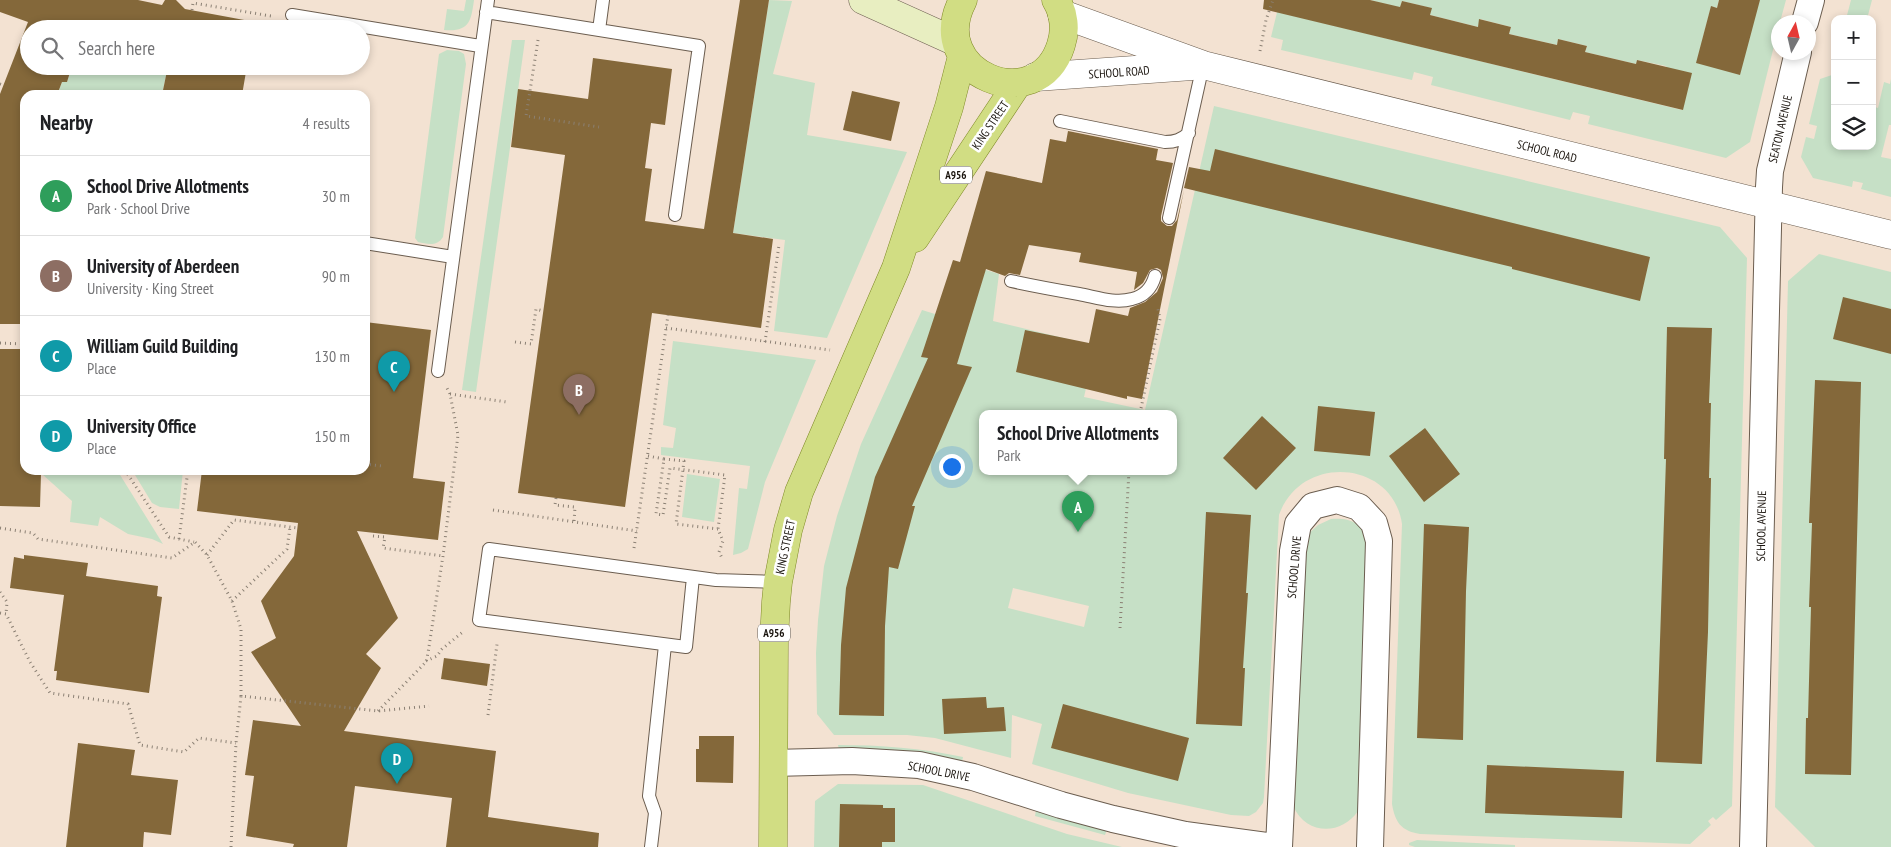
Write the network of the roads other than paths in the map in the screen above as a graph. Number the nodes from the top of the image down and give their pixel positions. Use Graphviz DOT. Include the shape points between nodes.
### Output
graph roads {
  1 [pos="603,0"];
  2 [pos="863,0"];
  3 [pos="963,0"];
  4 [pos="1810,0"];
  5 [pos="1058,4"];
  6 [pos="487,6"];
  7 [pos="292,15"];
  8 [pos="1807,15"];
  9 [pos="322,20"];
  10 [pos="370,28"];
  11 [pos="599,30"];
  12 [pos="480,46"];
  13 [pos="959,49"];
  14 [pos="1796,60"];
  15 [pos="1203,66"];
  16 [pos="1026,80"];
  17 [pos="1060,121"];
  18 [pos="1189,133"];
  19 [pos="1768,206"];
  20 [pos="675,215"];
  21 [pos="1169,218"];
  22 [pos="1891,235"];
  23 [pos="370,244"];
  24 [pos="453,257"];
  25 [pos="896,268"];
  26 [pos="1154,279"];
  27 [pos="1011,281"];
  28 [pos="438,371"];
  29 [pos="694,577"];
  30 [pos="778,582"];
  31 [pos="665,644"];
  32 [pos="773,762"];
  33 [pos="651,847"];
  34 [pos="773,847"];
  35 [pos="1277,847"];
  36 [pos="1370,847"];
  37 [pos="1753,847"];
  1 -- 11 [label="lane"];
  2 -- 13 [label="main road"];
  3 -- 13 [label="main road, A956" via="955,24"];
  4 -- 8 [label="street"];
  5 -- 15 [label="street, SCHOOL ROAD"];
  5 -- 16 [label="main road, A956" via="1064,26 1060,51 1053,61"];
  6 -- 11 [label="lane" via="540,22"];
  6 -- 12 [label="lane"];
  7 -- 9 [label="lane"];
  10 -- 12 [label="lane"];
  11 -- 20 [label="lane" via="699,46"];
  12 -- 24 [label="lane"];
  13 -- 16 [label="main road" via="973,69 986,78 1002,83"];
  13 -- 25 [label="main road, KING STREET / A956" via="949,107"];
  14 -- 19 [label="street, SEATON AVENUE" via="1770,172"];
  15 -- 16 [label="street, SCHOOL ROAD"];
  15 -- 18 [label="lane"];
  15 -- 19 [label="street, SCHOOL ROAD"];
  16 -- 25 [label="main road, KING STREET / A956"];
  17 -- 18 [label="lane" via="1165,142 1183,139"];
  18 -- 21 [label="lane"];
  19 -- 22 [label="street, SCHOOL ROAD"];
  19 -- 37 [label="street, SCHOOL AVENUE"];
  23 -- 24 [label="lane"];
  24 -- 28 [label="lane"];
  25 -- 30 [label="main road, KING STREET / A956" via="799,492"];
  26 -- 27 [label="lane" via="1143,295 1124,301"];
  29 -- 30 [label="lane"];
  29 -- 31 [label="lane" via="686,648"];
  29 -- 31 [label="lane" via="489,549 479,620"];
  30 -- 32 [label="main road, KING STREET / A956"];
  31 -- 33 [label="lane" via="649,796 655,813"];
  32 -- 34 [label="main road, KING STREET / A956"];
  32 -- 35 [label="street, SCHOOL DRIVE" via="852,761 919,765 972,777 1113,819 1185,835"];
  35 -- 36 [label="street, SCHOOL DRIVE" via="1293,551 1298,524 1313,506 1337,500 1359,508 1374,522 1379,541"];
}
